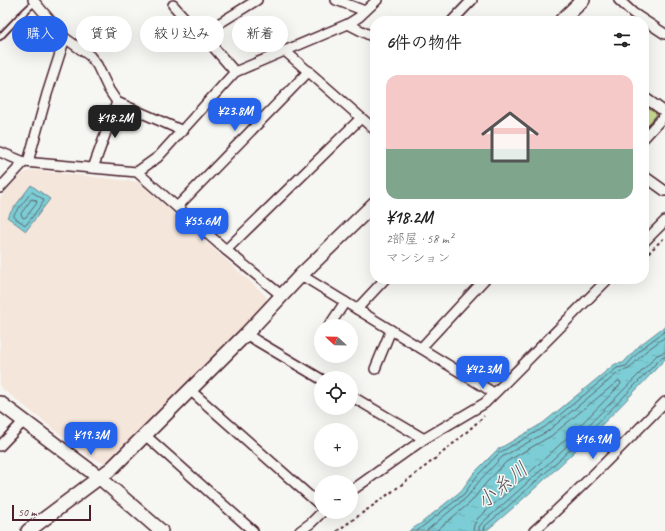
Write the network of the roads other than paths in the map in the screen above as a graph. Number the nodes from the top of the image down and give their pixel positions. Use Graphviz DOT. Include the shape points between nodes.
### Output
graph roads {
  1 [pos="257,0"];
  2 [pos="336,0"];
  3 [pos="377,0"];
  4 [pos="472,0"];
  5 [pos="583,0"];
  6 [pos="619,0"];
  7 [pos="34,1"];
  8 [pos="173,5"];
  9 [pos="366,12"];
  10 [pos="47,16"];
  11 [pos="183,16"];
  12 [pos="457,16"];
  13 [pos="566,16"];
  14 [pos="638,16"];
  15 [pos="224,20"];
  16 [pos="348,24"];
  17 [pos="649,24"];
  18 [pos="665,34"];
  19 [pos="370,35"];
  20 [pos="0,38"];
  21 [pos="68,40"];
  22 [pos="288,49"];
  23 [pos="61,52"];
  24 [pos="218,52"];
  25 [pos="280,52"];
  26 [pos="287,52"];
  27 [pos="309,71"];
  28 [pos="235,72"];
  29 [pos="649,101"];
  30 [pos="117,102"];
  31 [pos="665,113"];
  32 [pos="361,118"];
  33 [pos="370,126"];
  34 [pos="183,131"];
  35 [pos="649,132"];
  36 [pos="0,152"];
  37 [pos="26,162"];
  38 [pos="93,168"];
  39 [pos="138,172"];
  40 [pos="649,180"];
  41 [pos="0,188"];
  42 [pos="665,191"];
  43 [pos="177,207"];
  44 [pos="370,208"];
  45 [pos="665,221"];
  46 [pos="649,237"];
  47 [pos="226,250"];
  48 [pos="301,275"];
  49 [pos="380,284"];
  50 [pos="480,284"];
  51 [pos="603,284"];
  52 [pos="281,295"];
  53 [pos="345,302"];
  54 [pos="357,309"];
  55 [pos="334,319"];
  56 [pos="390,330"];
  57 [pos="246,334"];
  58 [pos="421,348"];
  59 [pos="375,369"];
  60 [pos="314,375"];
  61 [pos="190,390"];
  62 [pos="494,393"];
  63 [pos="358,400"];
  64 [pos="665,402"];
  65 [pos="0,403"];
  66 [pos="24,421"];
  67 [pos="145,435"];
  68 [pos="424,439"];
  69 [pos="0,446"];
  70 [pos="100,478"];
  71 [pos="358,486"];
  72 [pos="314,500"];
  73 [pos="316,519"];
  74 [pos="157,530"];
  75 [pos="28,531"];
  76 [pos="253,531"];
  77 [pos="300,531"];
  78 [pos="534,531"];
  1 -- 15 [label="street"];
  2 -- 9 [label="street"];
  3 -- 9 [label="street"];
  4 -- 12 [label="street"];
  5 -- 13 [label="street"];
  6 -- 14 [label="street"];
  7 -- 10 [label="street"];
  7 -- 20 [label="lane"];
  8 -- 11 [label="street"];
  9 -- 16 [label="street"];
  16 -- 19 [label="street"];
  16 -- 22 [label="street"];
  17 -- 18 [label="street"];
  21 -- 30 [label="street" via="90,56"];
  23 -- 37 [label="street"];
  24 -- 28 [label="street"];
  25 -- 28 [label="street"];
  26 -- 27 [label="street"];
  27 -- 32 [label="street"];
  27 -- 43 [label="street"];
  28 -- 34 [label="street"];
  29 -- 31 [label="street"];
  30 -- 34 [label="street"];
  30 -- 38 [label="street"];
  31 -- 35 [label="street"];
  32 -- 33 [label="street"];
  32 -- 47 [label="street"];
  34 -- 39 [label="street" via="158,158"];
  36 -- 37 [label="street"];
  37 -- 38 [label="street"];
  37 -- 41 [label="street"];
  38 -- 39 [label="street"];
  39 -- 43 [label="street"];
  40 -- 42 [label="street"];
  43 -- 47 [label="street"];
  44 -- 48 [label="street"];
  45 -- 46 [label="street"];
  47 -- 52 [label="street"];
  48 -- 52 [label="street"];
  48 -- 53 [label="street"];
  49 -- 54 [label="street"];
  50 -- 58 [label="street"];
  51 -- 62 [label="street"];
  52 -- 57 [label="street"];
  53 -- 54 [label="street"];
  53 -- 55 [label="street"];
  54 -- 56 [label="street"];
  56 -- 58 [label="street"];
  56 -- 59 [label="street"];
  57 -- 60 [label="street"];
  57 -- 61 [label="street"];
  58 -- 62 [label="street"];
  61 -- 67 [label="street"];
  61 -- 72 [label="street"];
  62 -- 68 [label="street" via="485,404"];
  63 -- 68 [label="street"];
  64 -- 78 [label="street" via="593,476"];
  65 -- 66 [label="street"];
  66 -- 69 [label="street"];
  66 -- 70 [label="street"];
  67 -- 70 [label="street"];
  67 -- 76 [label="street"];
  68 -- 71 [label="street"];
  70 -- 74 [label="street"];
  70 -- 75 [label="street"];
  73 -- 77 [label="street"];
}
